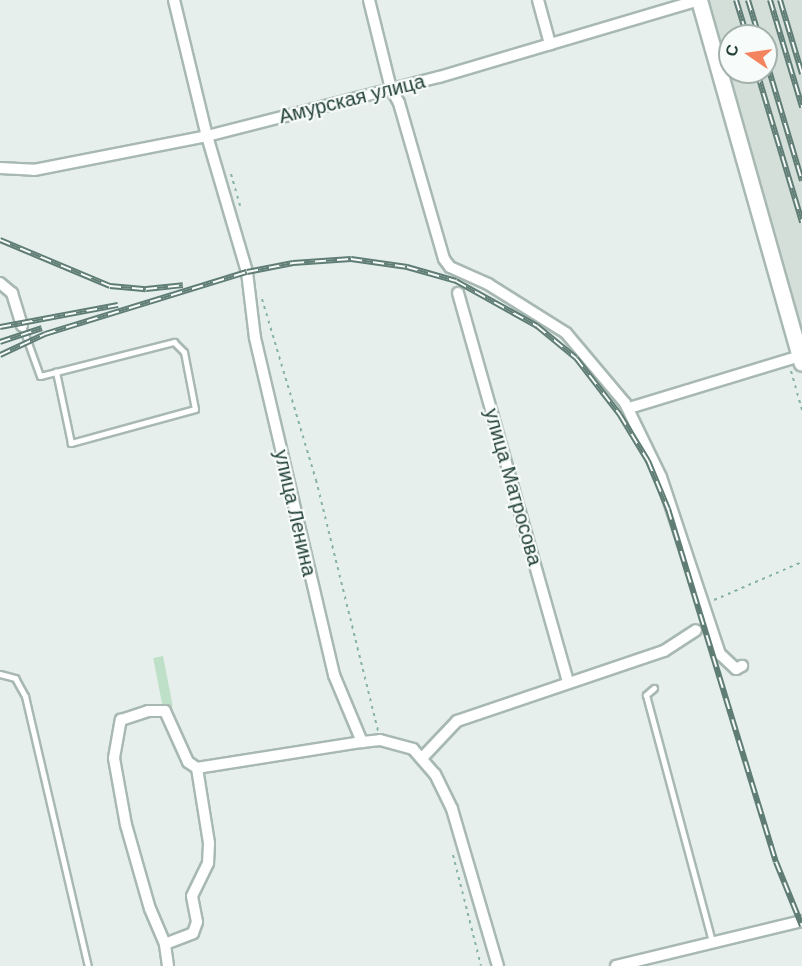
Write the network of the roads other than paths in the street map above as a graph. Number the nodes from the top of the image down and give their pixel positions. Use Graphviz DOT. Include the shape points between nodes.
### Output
graph roads {
  1 [pos="174,0"];
  2 [pos="369,0"];
  3 [pos="538,0"];
  4 [pos="699,0"];
  5 [pos="550,44"];
  6 [pos="391,89"];
  7 [pos="207,136"];
  8 [pos="0,168"];
  9 [pos="0,283"];
  10 [pos="458,293"];
  11 [pos="22,326"];
  12 [pos="801,360"];
  13 [pos="56,372"];
  14 [pos="628,408"];
  15 [pos="696,630"];
  16 [pos="742,666"];
  17 [pos="0,674"];
  18 [pos="568,681"];
  19 [pos="654,688"];
  20 [pos="362,742"];
  21 [pos="423,757"];
  22 [pos="197,768"];
  23 [pos="802,921"];
  24 [pos="712,942"];
  25 [pos="165,944"];
  26 [pos="655,961"];
  27 [pos="88,966"];
  28 [pos="168,966"];
  29 [pos="498,966"];
  30 [pos="616,966"];
  1 -- 7 [label="street, улица Ленина"];
  2 -- 6 [label="street"];
  3 -- 5 [label="street"];
  4 -- 5 [label="street, Амурская улица"];
  4 -- 12 [label="main road"];
  5 -- 6 [label="street, Амурская улица"];
  6 -- 7 [label="street, Амурская улица"];
  6 -- 14 [label="street" via="399,103 444,259 450,267 488,284 566,333"];
  7 -- 8 [label="street, Амурская улица" via="34,170"];
  7 -- 20 [label="street, улица Ленина" via="247,272 255,338 334,675"];
  9 -- 11 [label="street" via="12,293"];
  10 -- 18 [label="street, улица Матросова"];
  11 -- 13 [label="lane" via="40,376"];
  12 -- 14 [label="street"];
  13 -- 13 [label="lane" via="174,342 184,352 195,409 71,443"];
  14 -- 16 [label="street" via="661,477 720,654 736,669"];
  15 -- 18 [label="street" via="664,651"];
  17 -- 27 [label="lane" via="15,678 25,696"];
  18 -- 21 [label="street" via="457,722"];
  19 -- 24 [label="lane" via="646,695"];
  20 -- 21 [label="street" via="380,740"];
  20 -- 22 [label="street"];
  21 -- 29 [label="street" via="452,809"];
  22 -- 25 [label="street" via="209,843 208,863 192,896 197,922 193,933"];
  22 -- 25 [label="street" via="188,762 165,711 148,711 121,720 114,758 126,825 150,909"];
  23 -- 24 [label="street"];
  24 -- 26 [label="street"];
  25 -- 28 [label="street"];
  26 -- 30 [label="street"];
}
